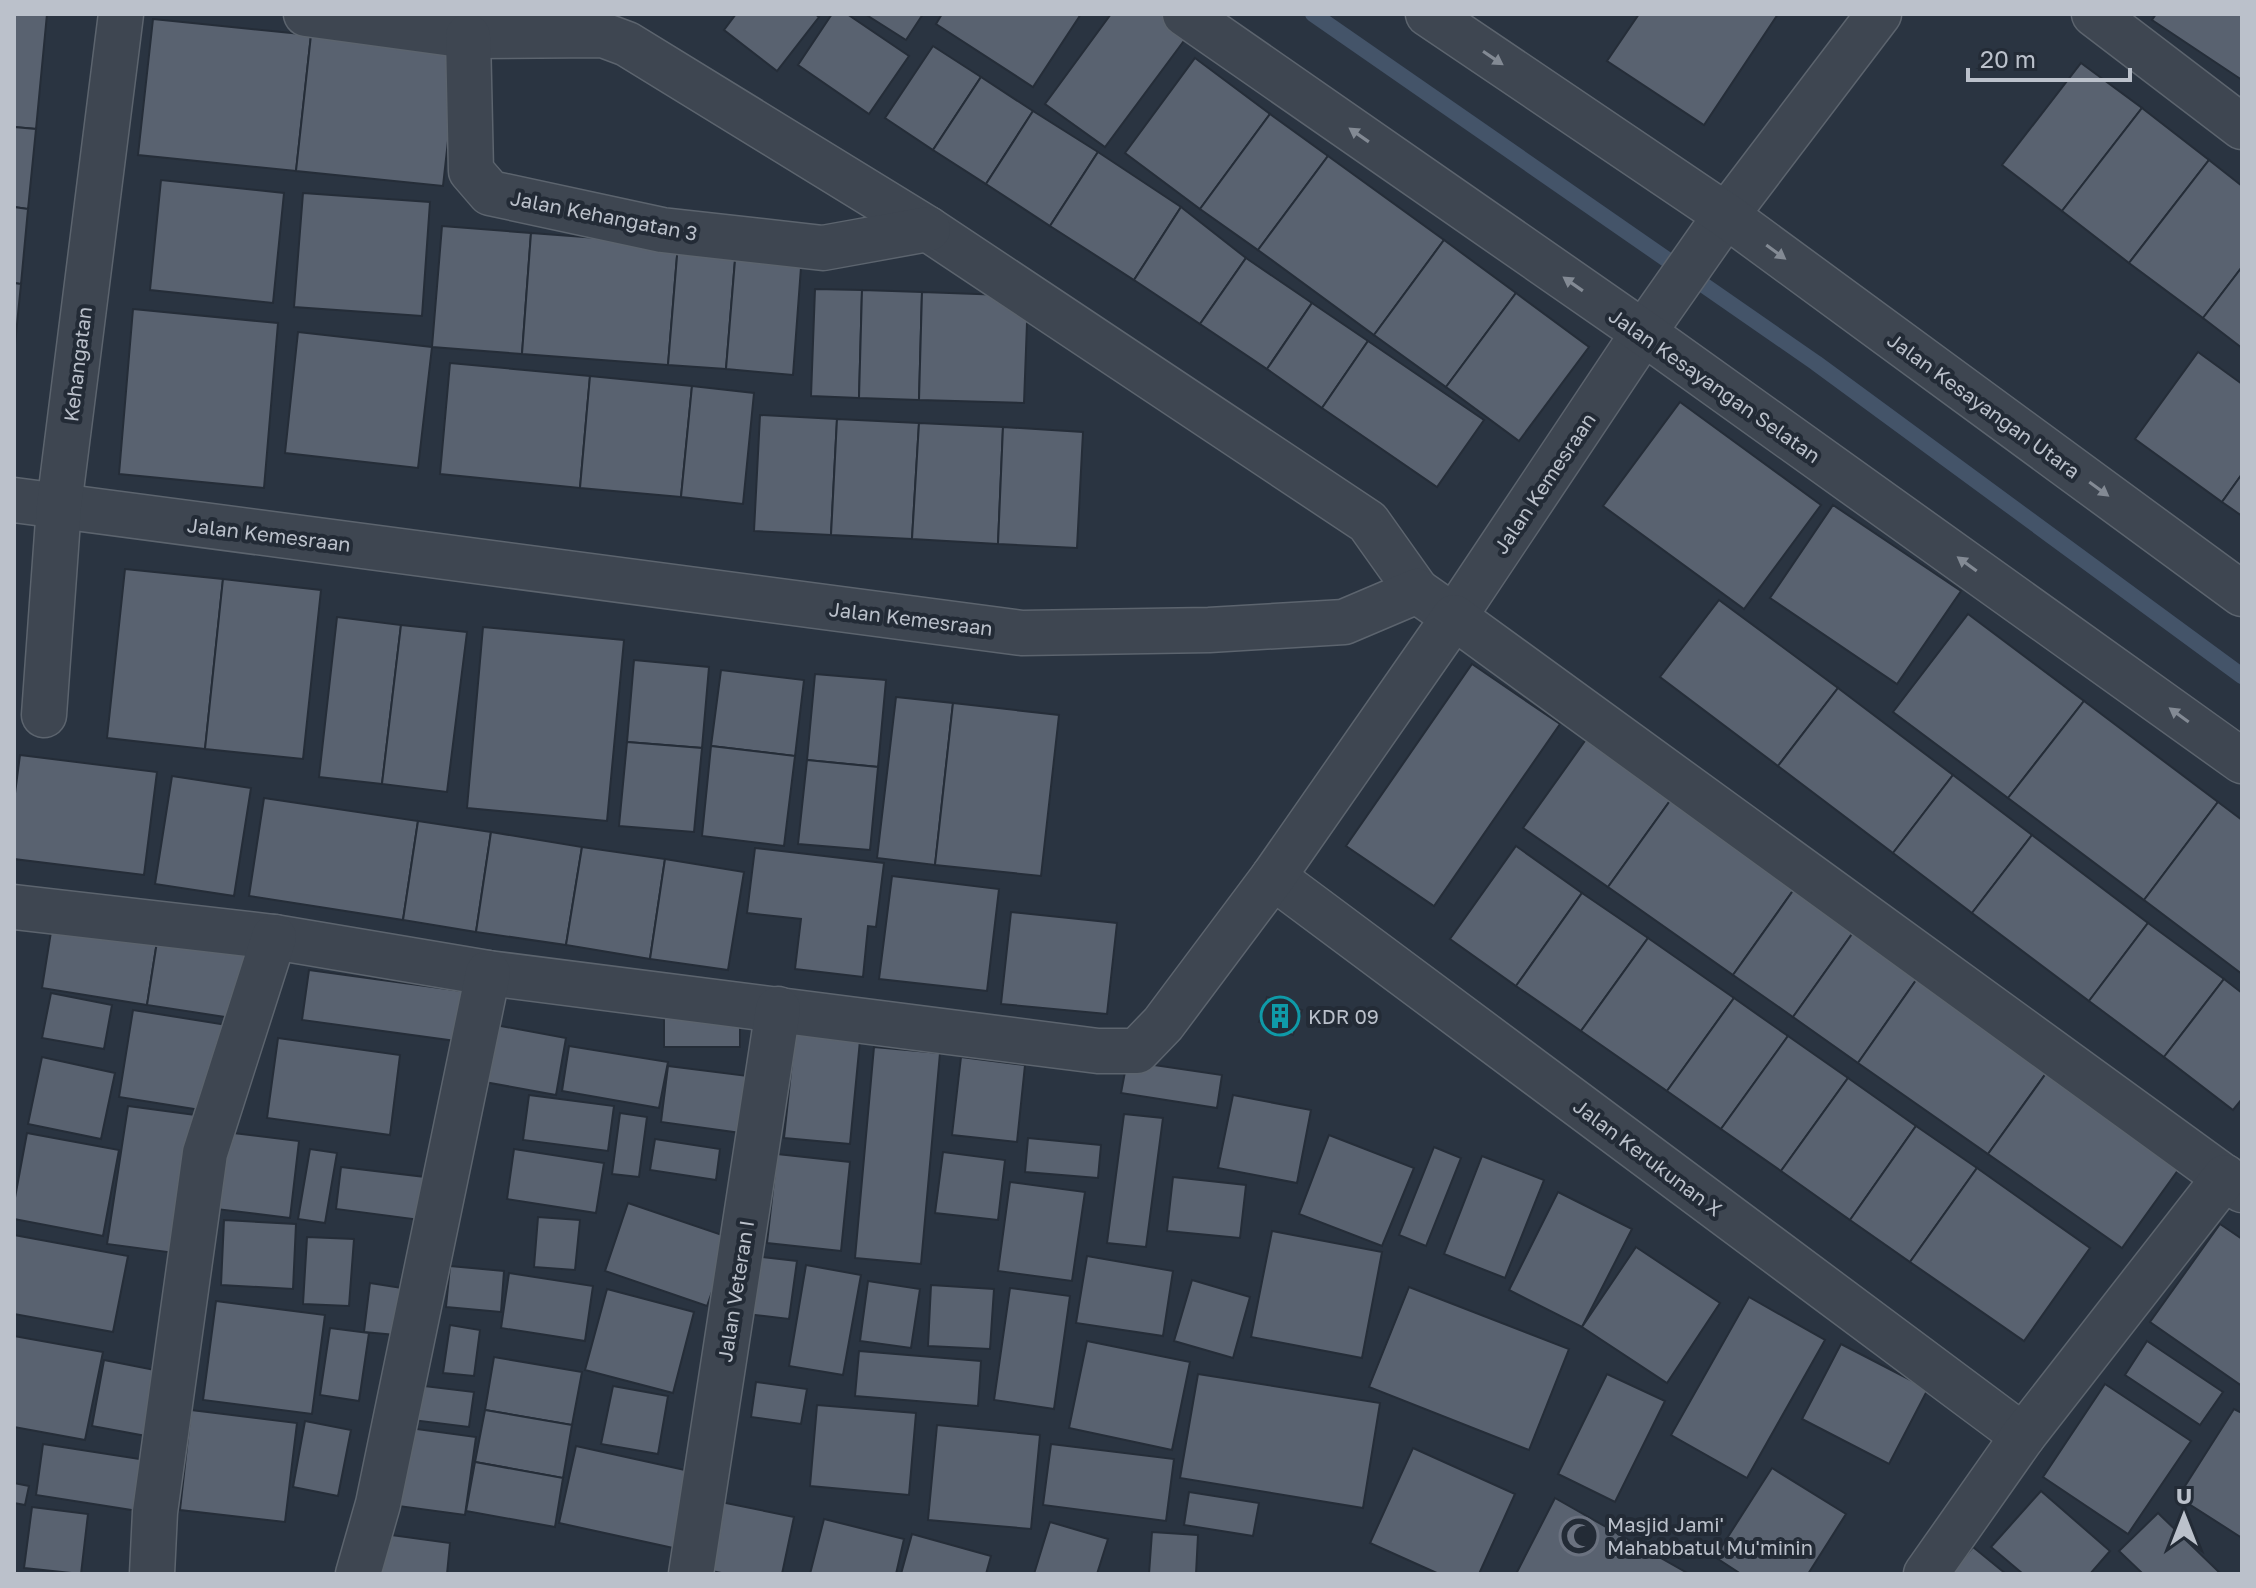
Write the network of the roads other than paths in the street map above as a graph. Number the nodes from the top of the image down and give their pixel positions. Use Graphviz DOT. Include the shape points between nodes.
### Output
graph roads {
  1 [pos="121,14"];
  2 [pos="306,14"];
  3 [pos="1185,14"];
  4 [pos="1428,14"];
  5 [pos="1879,14"];
  6 [pos="2094,14"];
  7 [pos="468,36"];
  8 [pos="2242,127"];
  9 [pos="1724,219"];
  10 [pos="928,229"];
  11 [pos="1645,331"];
  12 [pos="14,500"];
  13 [pos="59,506"];
  14 [pos="1417,591"];
  15 [pos="2242,594"];
  16 [pos="1454,617"];
  17 [pos="44,715"];
  18 [pos="2242,761"];
  19 [pos="1273,877"];
  20 [pos="14,907"];
  21 [pos="274,937"];
  22 [pos="488,973"];
  23 [pos="778,1009"];
  24 [pos="2234,1184"];
  25 [pos="2023,1436"];
  26 [pos="152,1574"];
  27 [pos="358,1574"];
  28 [pos="691,1574"];
  29 [pos="1926,1574"];
  1 -- 13 [label="street, Kehangatan"];
  2 -- 7 [label="street"];
  11 -- 3 [label="street, Jalan Kesayangan Selatan, one-way"];
  4 -- 9 [label="street, Jalan Kesayangan Utara, one-way"];
  5 -- 9 [label="street"];
  6 -- 8 [label="street"];
  7 -- 10 [label="street" via="603,35 627,44"];
  7 -- 10 [label="street, Jalan Kehangatan 3" via="471,171 490,193 662,230 823,248"];
  9 -- 11 [label="street"];
  9 -- 15 [label="street, Jalan Kesayangan Utara, one-way"];
  10 -- 14 [label="street" via="1368,522"];
  11 -- 16 [label="street, Jalan Kemesraan"];
  18 -- 11 [label="street, Jalan Kesayangan Selatan, one-way"];
  12 -- 13 [label="street, Jalan Kemesraan"];
  13 -- 14 [label="street, Jalan Kemesraan" via="1022,633 1344,622"];
  13 -- 17 [label="street, Kehangatan"];
  14 -- 16 [label="street"];
  16 -- 19 [label="street, Jalan Kemesraan"];
  16 -- 24 [label="street"];
  19 -- 23 [label="street, Jalan Kemesraan" via="1137,1051 1098,1051"];
  19 -- 25 [label="street, Jalan Kerukunan X"];
  20 -- 21 [label="street"];
  21 -- 22 [label="street"];
  21 -- 26 [label="street" via="205,1153 155,1512"];
  22 -- 23 [label="street"];
  22 -- 27 [label="street" via="378,1504"];
  23 -- 28 [label="street, Jalan Veteran I"];
  24 -- 25 [label="street"];
  25 -- 29 [label="street"];
}
